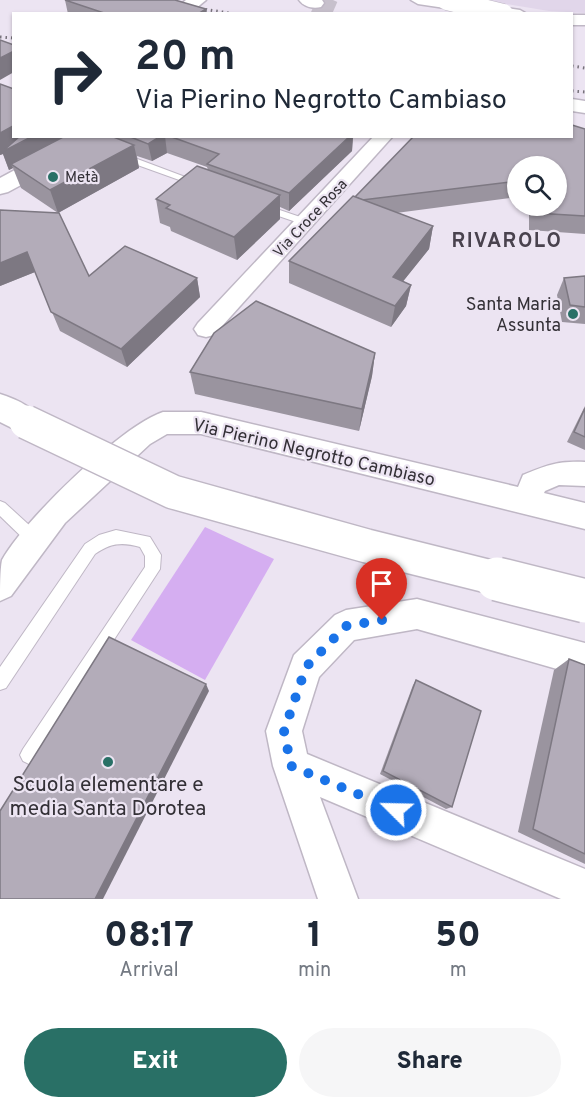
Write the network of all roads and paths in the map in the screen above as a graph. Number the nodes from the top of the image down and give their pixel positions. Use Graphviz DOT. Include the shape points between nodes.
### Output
graph roads {
  1 [pos="197,0"];
  2 [pos="418,0"];
  3 [pos="447,0"];
  4 [pos="180,12"];
  5 [pos="494,12"];
  6 [pos="505,12"];
  7 [pos="382,138"];
  8 [pos="96,144"];
  9 [pos="0,187"];
  10 [pos="206,187"];
  11 [pos="250,202"];
  12 [pos="305,222"];
  13 [pos="206,329"];
  14 [pos="13,414"];
  15 [pos="585,474"];
  16 [pos="527,502"];
  17 [pos="0,507"];
  18 [pos="585,516"];
  19 [pos="35,540"];
  20 [pos="0,586"];
  21 [pos="585,602"];
  22 [pos="585,660"];
  23 [pos="0,682"];
  24 [pos="29,755"];
  25 [pos="291,766"];
  26 [pos="585,889"];
  27 [pos="338,899"];
  1 -- 4 [label="main road"];
  2 -- 6 [label="street"];
  3 -- 5 [label="main road, bridge"];
  7 -- 12 [label="street, Via Croce Rosa"];
  8 -- 9 [label="main road"];
  8 -- 10 [label="lane"];
  11 -- 12 [label="lane"];
  12 -- 13 [label="street, Via Croce Rosa" via="245,303"];
  14 -- 21 [label="main road, bridge" via="172,492"];
  15 -- 16 [label="street" via="558,472 533,483"];
  16 -- 18 [label="street, Via Pierino Negrotto Cambiaso"];
  16 -- 19 [label="street, Via Pierino Negrotto Cambiaso" via="201,423 164,423 134,442 55,514"];
  17 -- 19 [label="lane"];
  19 -- 20 [label="street, Via Pierino Negrotto Cambiaso"];
  22 -- 25 [label="street" via="417,614 346,626 306,667 284,731"];
  23 -- 24 [label="lane" via="90,549 104,538 124,536 145,542 153,555 152,569"];
  25 -- 26 [label="street"];
  25 -- 27 [label="street"];
}
